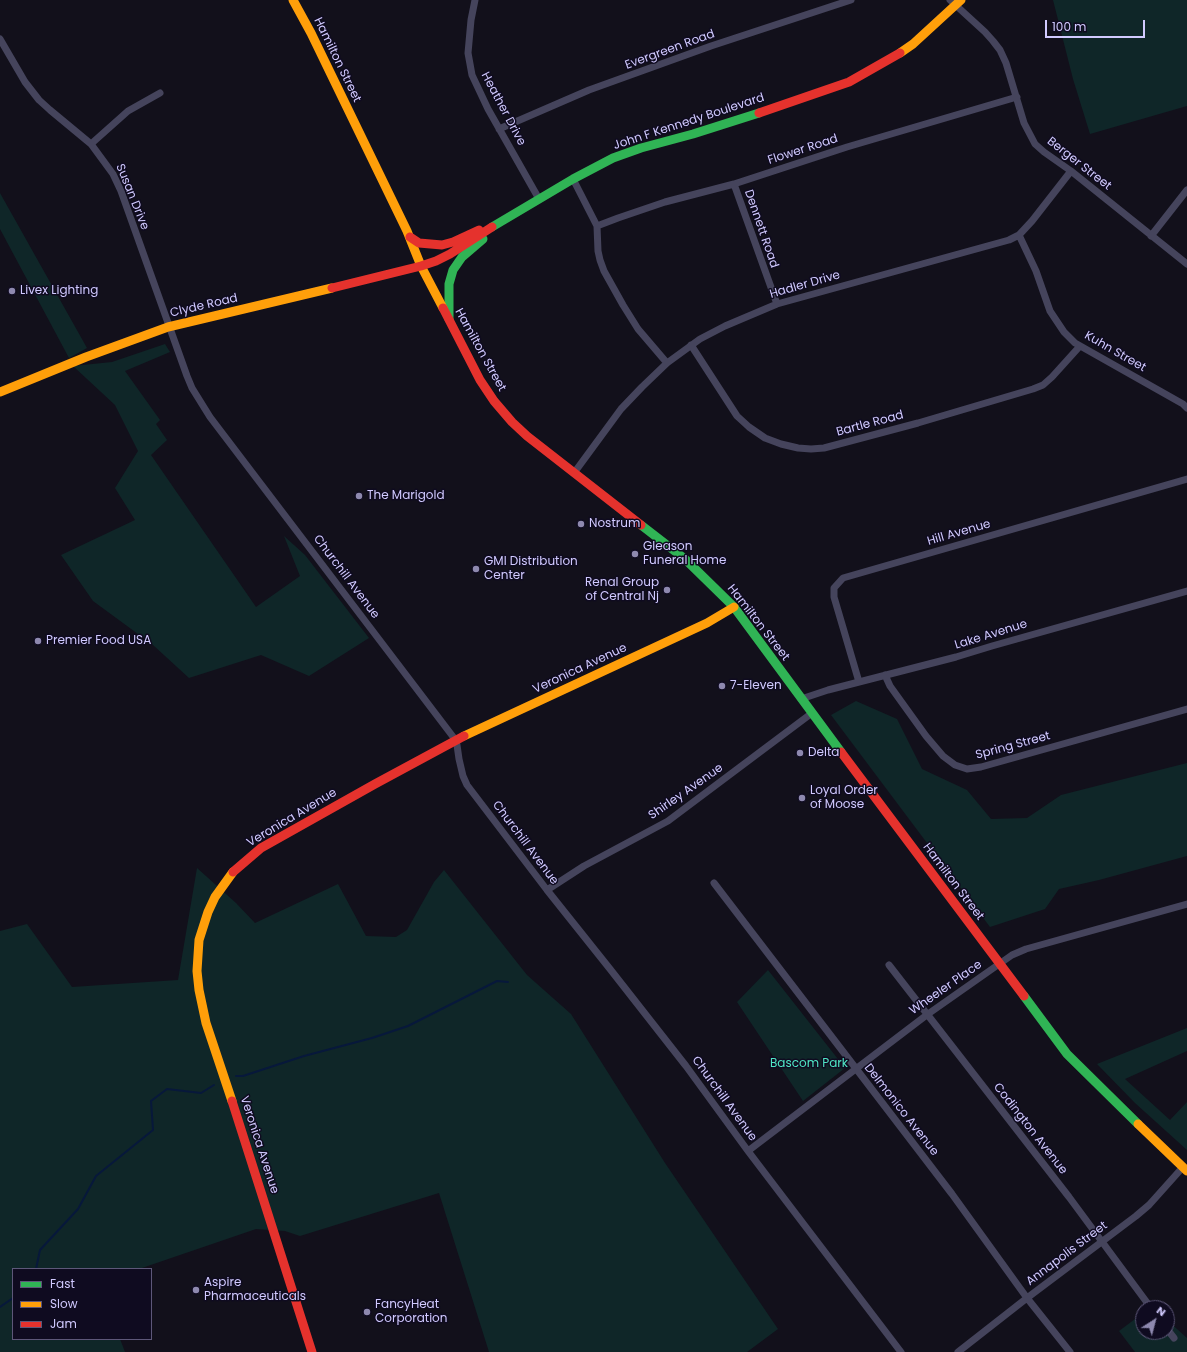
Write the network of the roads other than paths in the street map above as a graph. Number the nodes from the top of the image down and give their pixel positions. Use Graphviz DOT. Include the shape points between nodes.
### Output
graph roads {
  1 [pos="293,0"];
  2 [pos="475,0"];
  3 [pos="851,0"];
  4 [pos="955,2"];
  5 [pos="0,39"];
  6 [pos="160,93"];
  7 [pos="1017,97"];
  8 [pos="499,129"];
  9 [pos="91,144"];
  10 [pos="1071,171"];
  11 [pos="573,179"];
  12 [pos="734,184"];
  13 [pos="1187,190"];
  14 [pos="539,199"];
  15 [pos="508,217"];
  16 [pos="597,226"];
  17 [pos="1019,235"];
  18 [pos="1151,236"];
  19 [pos="410,237"];
  20 [pos="1187,264"];
  21 [pos="421,266"];
  22 [pos="777,304"];
  23 [pos="449,321"];
  24 [pos="168,327"];
  25 [pos="691,345"];
  26 [pos="1080,346"];
  27 [pos="667,363"];
  28 [pos="0,392"];
  29 [pos="1187,408"];
  30 [pos="574,473"];
  31 [pos="1187,479"];
  32 [pos="1187,591"];
  33 [pos="734,607"];
  34 [pos="885,675"];
  35 [pos="859,682"];
  36 [pos="801,699"];
  37 [pos="1187,709"];
  38 [pos="812,714"];
  39 [pos="456,741"];
  40 [pos="714,883"];
  41 [pos="547,890"];
  42 [pos="1187,904"];
  43 [pos="999,964"];
  44 [pos="889,965"];
  45 [pos="928,1014"];
  46 [pos="855,1069"];
  47 [pos="748,1151"];
  48 [pos="1185,1169"];
  49 [pos="1102,1242"];
  50 [pos="1027,1298"];
  51 [pos="1145,1300"];
  52 [pos="312,1352"];
  53 [pos="901,1352"];
  54 [pos="958,1352"];
  55 [pos="1070,1352"];
  1 -- 19 [label="street, Hamilton Street"];
  2 -- 8 [label="street, Heather Drive" via="469,40 469,62 472,75"];
  3 -- 8 [label="street, Evergreen Road" via="589,90"];
  4 -- 7 [label="street, Berger Street" via="1000,50"];
  4 -- 11 [label="street, John F Kennedy Boulevard" via="913,44 849,82 612,158"];
  5 -- 9 [label="street, Susan Drive" via="25,82 39,100"];
  6 -- 9 [label="street" via="128,111"];
  7 -- 10 [label="street, Berger Street" via="1024,123 1035,144"];
  7 -- 12 [label="street, Flower Road" via="847,147"];
  8 -- 14 [label="street, Heather Drive"];
  9 -- 24 [label="street, Susan Drive" via="113,174"];
  10 -- 17 [label="street, Hadler Drive"];
  10 -- 18 [label="street, Berger Street"];
  11 -- 14 [label="street, John F Kennedy Boulevard"];
  11 -- 16 [label="street"];
  12 -- 16 [label="street, Flower Road" via="665,202"];
  12 -- 22 [label="street, Dennett Road"];
  13 -- 18 [label="street"];
  14 -- 15 [label="street, John F Kennedy Boulevard"];
  15 -- 19 [label="street" via="442,246 419,243"];
  15 -- 21 [label="street, John F Kennedy Boulevard" via="450,254"];
  15 -- 23 [label="street" via="462,257 453,270 449,284"];
  16 -- 27 [label="street" via="600,260 604,271 638,329"];
  17 -- 22 [label="street, Hadler Drive" via="1009,240"];
  17 -- 26 [label="street, Kuhn Street" via="1036,271 1050,311 1064,332"];
  18 -- 20 [label="street, Berger Street"];
  19 -- 21 [label="street, Hamilton Street"];
  21 -- 23 [label="street, Hamilton Street"];
  21 -- 24 [label="street, Clyde Road"];
  22 -- 25 [label="street, Hadler Drive" via="725,326"];
  23 -- 30 [label="street, Hamilton Street" via="494,401 512,422"];
  24 -- 28 [label="street, Clyde Road"];
  24 -- 39 [label="street, Churchill Avenue" via="190,382 210,417"];
  25 -- 26 [label="street, Bartle Road" via="737,416 749,427 765,438 781,444 811,449 824,448 918,423 1033,389 1043,385"];
  25 -- 27 [label="street, Hadler Drive"];
  26 -- 29 [label="street, Kuhn Street"];
  27 -- 30 [label="street, Hadler Drive" via="622,409"];
  30 -- 33 [label="street, Hamilton Street" via="685,559"];
  31 -- 35 [label="street, Hill Avenue" via="843,578 834,588 834,597"];
  32 -- 34 [label="street, Lake Avenue"];
  33 -- 36 [label="street, Hamilton Street"];
  33 -- 39 [label="street, Veronica Avenue" via="707,623"];
  34 -- 35 [label="street, Lake Avenue"];
  34 -- 37 [label="street, Spring Street" via="926,736 955,765 967,769"];
  35 -- 36 [label="street, Lake Avenue"];
  36 -- 38 [label="street, Hamilton Street"];
  38 -- 41 [label="street, Shirley Avenue" via="668,821 584,866"];
  38 -- 43 [label="street, Hamilton Street"];
  39 -- 41 [label="street, Churchill Avenue" via="467,786"];
  39 -- 52 [label="street, Veronica Avenue" via="268,844 242,863 215,897 199,940 197,971 206,1023"];
  40 -- 46 [label="street, Delmonico Avenue"];
  41 -- 47 [label="street, Churchill Avenue" via="658,1030"];
  42 -- 43 [label="street, Wheeler Place" via="1026,949"];
  43 -- 45 [label="street, Wheeler Place"];
  43 -- 48 [label="street, Hamilton Street" via="1067,1054"];
  44 -- 45 [label="street, Codington Avenue"];
  45 -- 46 [label="street, Wheeler Place"];
  45 -- 49 [label="street, Codington Avenue"];
  46 -- 47 [label="street, Wheeler Place"];
  46 -- 50 [label="street, Delmonico Avenue" via="952,1194"];
  47 -- 53 [label="street, Churchill Avenue"];
  48 -- 49 [label="street, Annapolis Street" via="1145,1209"];
  49 -- 50 [label="street, Annapolis Street"];
  49 -- 51 [label="street, Codington Avenue"];
  50 -- 54 [label="street, Annapolis Street"];
  50 -- 55 [label="street, Delmonico Avenue"];
}
